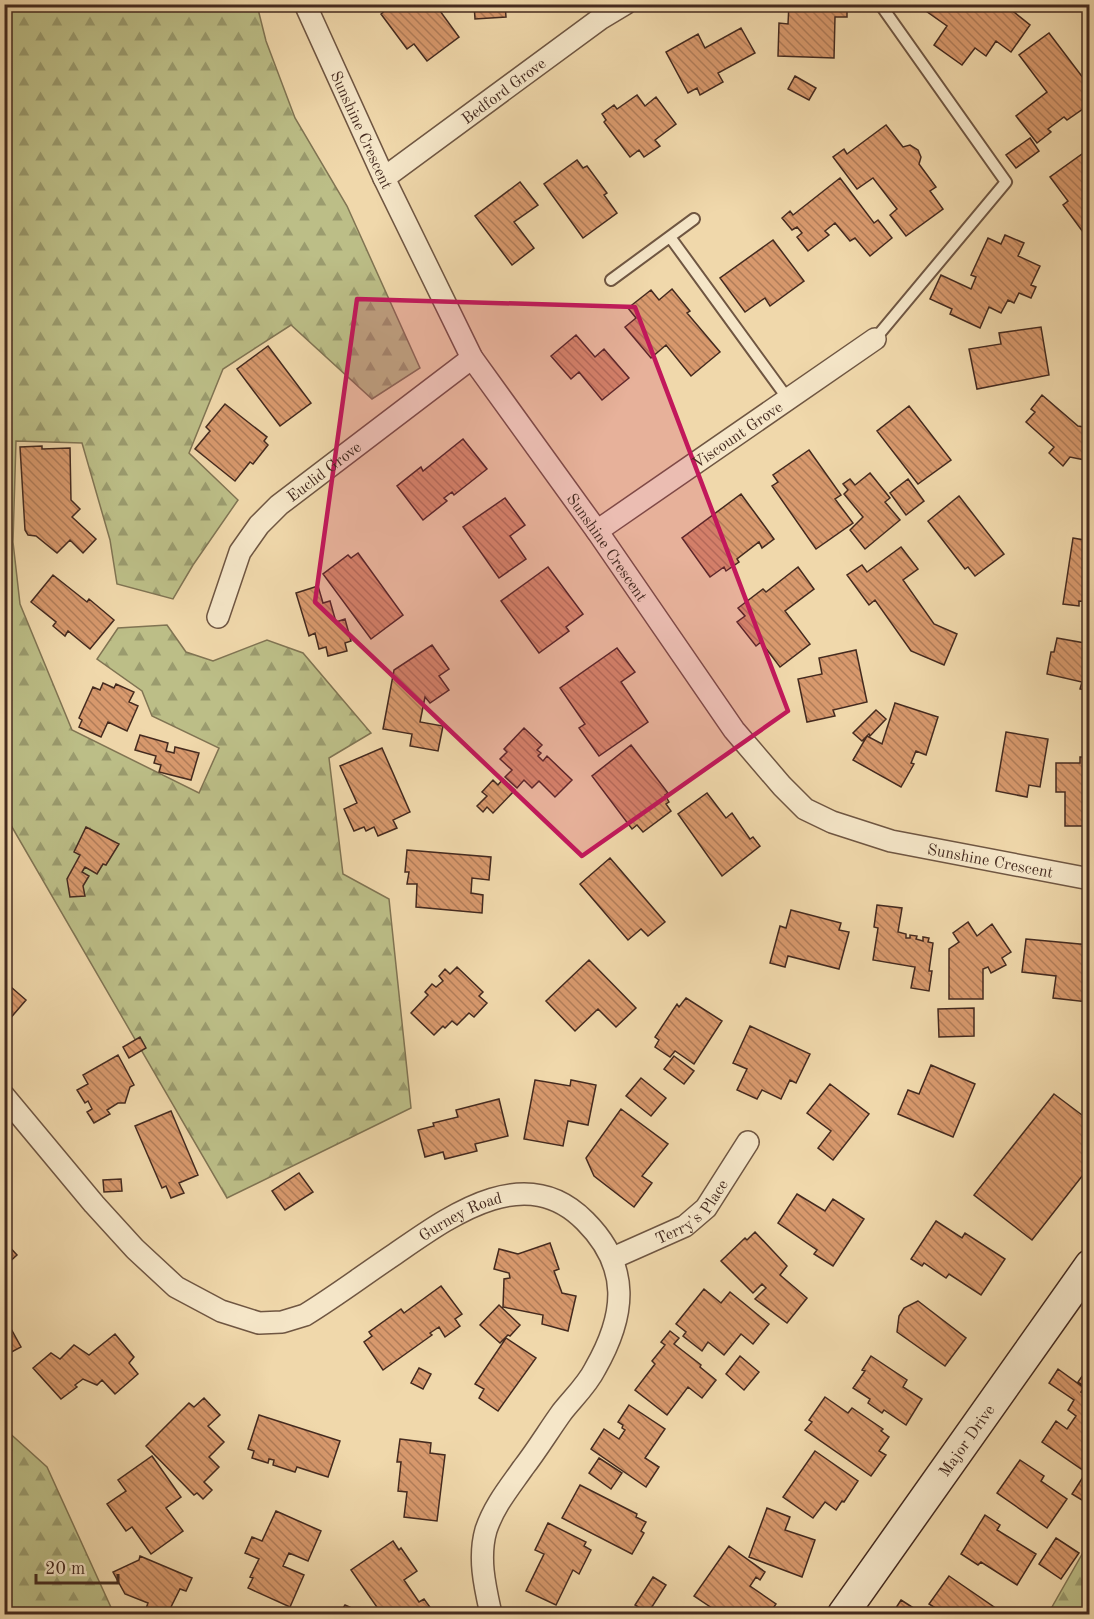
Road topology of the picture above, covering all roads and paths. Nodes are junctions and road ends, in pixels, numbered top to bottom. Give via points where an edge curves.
1 (304, 4) edge
2 (625, 4) edge
3 (880, 4) edge
4 (596, 12) edge
5 (384, 178) junction
6 (694, 219) dead end
7 (670, 237) junction
8 (611, 280) dead end
9 (875, 339) joint
10 (472, 358) junction
11 (788, 399) junction
12 (597, 531) junction
13 (218, 617) dead end
14 (1089, 879) edge
15 (4, 1096) edge
16 (748, 1142) dead end
17 (613, 1258) junction
18 (1089, 1265) edge
19 (491, 1614) edge
20 (843, 1614) edge

1 - 5 street, Sunshine Crescent
2 - 4 street, Bedford Grove
3 - 9 lane via 1006,182
4 - 5 street, Bedford Grove
5 - 10 street, Sunshine Crescent
6 - 7 lane
7 - 8 lane
7 - 11 lane
9 - 11 street, Viscount Grove
10 - 12 street, Sunshine Crescent
10 - 13 street, Euclid Grove via 279,505 259,525 240,552
11 - 12 street, Viscount Grove
12 - 14 street, Sunshine Crescent via 735,730 805,809 891,841
15 - 17 street, Gurney Road via 94,1204 176,1287 221,1311 253,1321 271,1323 305,1315 432,1228 488,1199 510,1194 555,1199 573,1210 597,1234
16 - 17 street, Terry's Place via 706,1208 685,1226
17 - 19 street, Gurney Road via 620,1295 610,1338 594,1371 495,1507 486,1528 481,1559
18 - 20 street, Major Drive

